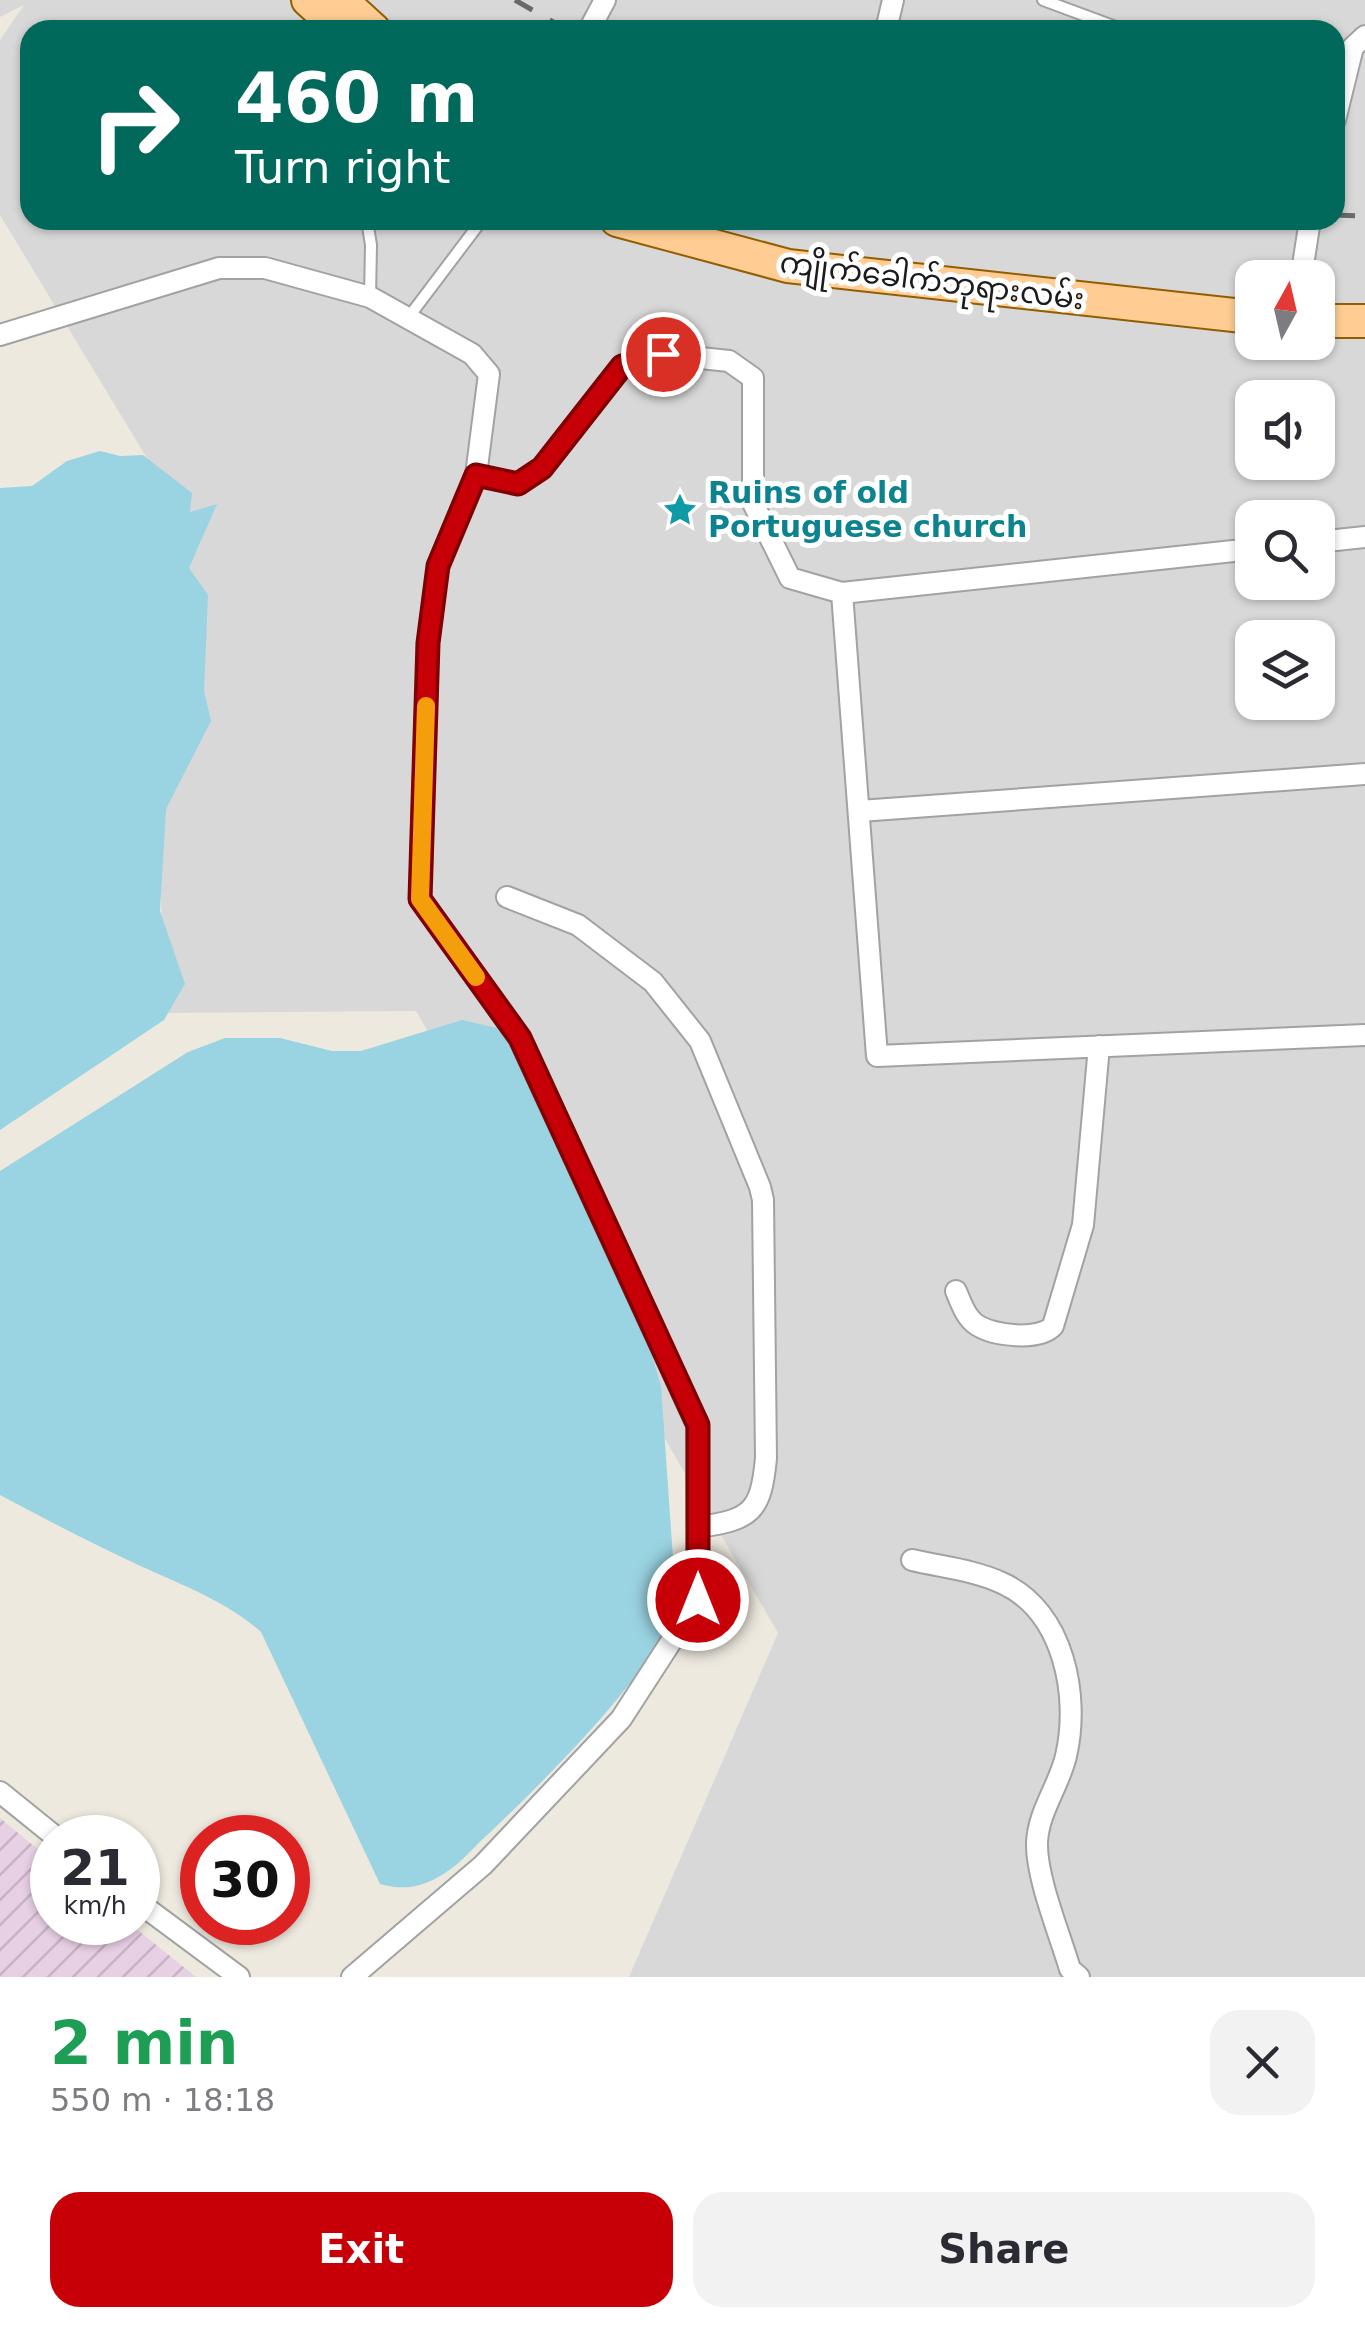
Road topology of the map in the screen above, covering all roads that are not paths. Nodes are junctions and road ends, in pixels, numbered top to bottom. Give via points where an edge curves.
1 (308, 0) edge
2 (1043, 0) edge
3 (343, 8) edge
4 (1097, 20) edge
5 (1365, 36) edge
6 (1345, 79) edge
7 (369, 230) edge
8 (474, 230) edge
9 (654, 230) edge
10 (736, 230) edge
11 (1308, 230) edge
12 (1303, 260) edge
13 (1235, 294) edge
14 (370, 297) junction
15 (1335, 300) edge
16 (1365, 300) edge
17 (1235, 315) edge
18 (408, 318) junction
19 (1335, 321) edge
20 (1365, 321) edge
21 (0, 335) edge
22 (476, 475) junction
23 (1365, 537) edge
24 (1335, 540) edge
25 (1235, 551) edge
26 (842, 593) junction
27 (1365, 774) edge
28 (860, 811) junction
29 (507, 896) dead end
30 (1365, 1035) edge
31 (1099, 1046) junction
32 (956, 1291) dead end
33 (698, 1527) junction
34 (912, 1560) dead end
35 (0, 1792) edge
36 (30, 1816) edge
37 (160, 1918) edge
38 (239, 1977) edge
39 (352, 1977) edge
40 (1079, 1977) edge

1 - 3 main road
2 - 4 lane
5 - 6 street via 1353,47
7 - 14 lane
8 - 18 lane
9 - 17 main road, ကျိုက်ခေါက်ဘုရားလမ်း via 788,266
10 - 13 main road, ကျိုက်ခေါက်ဘုရားလမ်း via 795,246
11 - 12 street
14 - 18 street
14 - 21 street via 265,268 219,268
15 - 16 main road
18 - 22 street via 472,354 490,374
19 - 20 main road
22 - 26 street via 518,484 542,468 622,366 663,354 729,362 753,378 753,503 790,578
22 - 33 street via 438,566 428,643 420,899 520,1038 698,1425
23 - 24 street
25 - 26 street
26 - 28 street
27 - 28 street
28 - 31 street via 877,1056
29 - 33 street via 578,925 653,982 700,1042 760,1187 763,1489 742,1517
30 - 31 street
31 - 32 street via 1083,1225 1053,1326 1032,1336 992,1330 976,1324
33 - 39 street via 698,1600 621,1719 484,1865
34 - 40 street via 1012,1589 1050,1626 1067,1665 1066,1756 1042,1820 1037,1858 1070,1969
35 - 36 street
37 - 38 street

